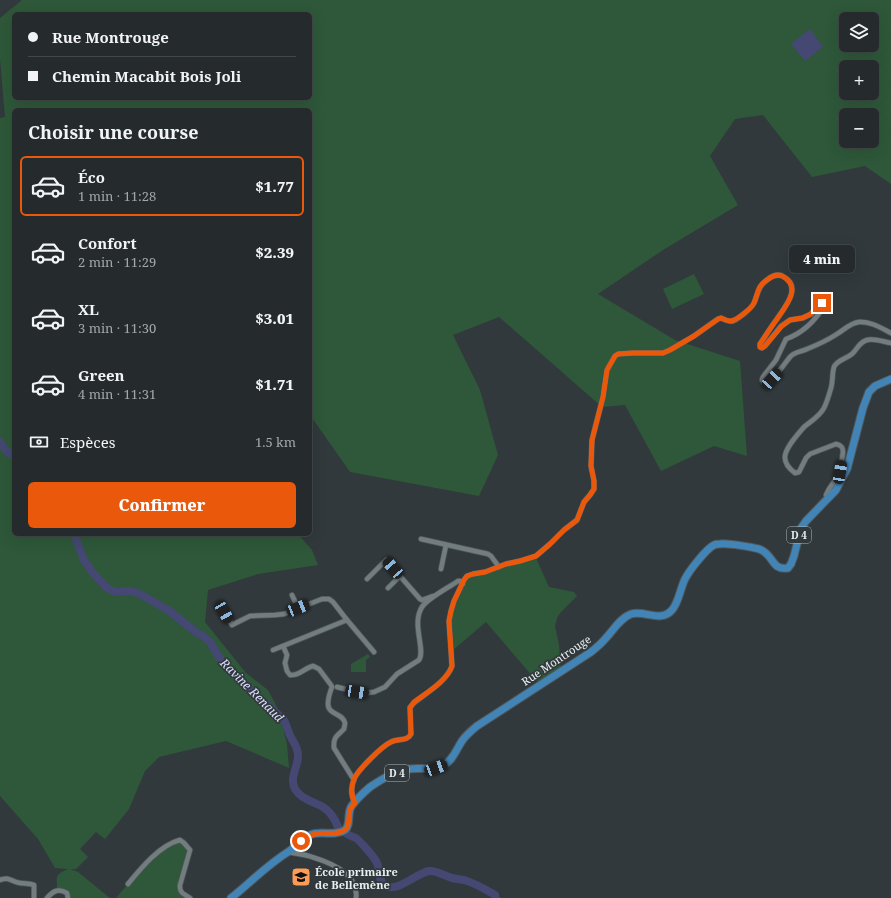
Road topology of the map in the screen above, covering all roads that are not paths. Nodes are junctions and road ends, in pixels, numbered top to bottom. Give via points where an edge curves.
1 (891, 333) edge
2 (891, 343) edge
3 (891, 379) edge
4 (828, 497) junction
5 (421, 540) dead end
6 (446, 545) junction
7 (499, 567) junction
8 (441, 569) dead end
9 (400, 576) junction
10 (366, 579) dead end
11 (463, 584) junction
12 (388, 588) dead end
13 (292, 595) dead end
14 (437, 595) junction
15 (298, 608) junction
16 (224, 612) dead end
17 (347, 620) junction
18 (283, 646) junction
19 (273, 650) dead end
20 (374, 652) dead end
21 (337, 687) dead end
22 (354, 780) junction
23 (355, 803) junction
24 (288, 852) junction
25 (0, 880) edge
26 (128, 884) dead end
27 (34, 898) edge
28 (48, 898) edge
29 (68, 898) edge
30 (190, 898) edge
31 (231, 898) edge
32 (356, 898) edge

1 - 7 street via 869,323 851,324 836,335 791,356 772,379 764,383 763,377 776,360 786,339 808,327 824,306 819,303 811,314 790,320 765,346 760,347 789,303 792,294 789,280 782,275 774,275 759,287 754,305 732,321 718,319 663,353 618,354 607,370 592,440 591,466 594,489 584,502 577,520 536,556
2 - 4 street via 864,340 856,351 835,365 831,388 823,409 792,441 786,453 786,463 795,473 799,472 810,454 836,444 841,445 843,452 840,472 826,495
3 - 4 main road, Rue Montrouge / D 4 via 875,386 869,392 847,469 836,490
4 - 23 main road, Rue Montrouge / D 4 via 801,528 788,568 778,568 768,554 760,550 726,543 714,545 684,580 672,611 660,616 639,613 624,618 591,652 468,733 451,760 436,768 408,769 399,772 370,787
5 - 6 street
6 - 7 street via 488,554
6 - 8 street
7 - 11 street via 467,576
9 - 10 street via 386,560
9 - 12 street
9 - 14 street via 420,599
11 - 14 street via 458,581
11 - 22 street via 454,601 449,621 452,666 450,672 410,708 410,737 393,741 376,752
13 - 15 street
14 - 21 street via 425,603 419,615 417,625 421,657 418,660 397,674 385,687 374,692 365,693
15 - 16 street via 275,616 250,616 232,625
15 - 17 street via 329,599
17 - 18 street
17 - 20 street
18 - 19 street
18 - 22 street via 287,655 285,664 290,674 300,673 313,666 319,669 331,685 329,708 345,723 344,729 333,742 334,748
22 - 23 street via 352,793
23 - 24 main road, Rue Montrouge / D 4 via 349,812 346,829 338,833 310,835
24 - 31 main road, Rue Montrouge / D 4
24 - 32 street via 311,856 344,871 353,881
25 - 27 street via 8,878 19,884 34,885
26 - 30 street via 159,850 172,841 180,840 190,850 179,889
28 - 29 street via 57,890 63,890

